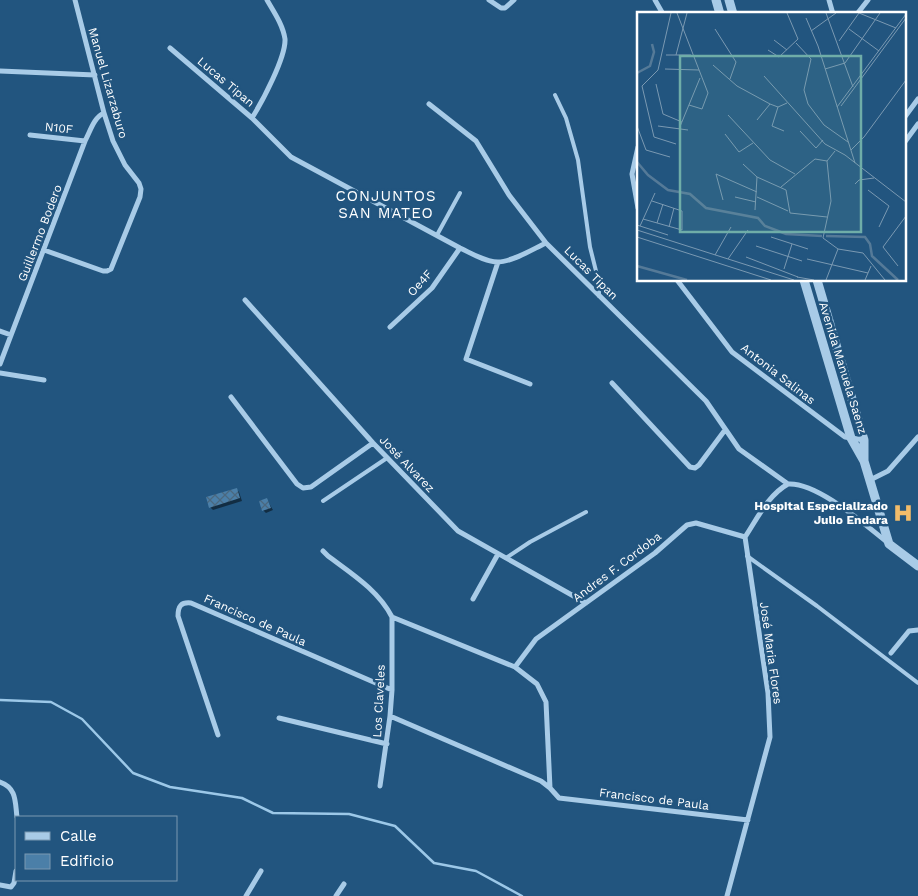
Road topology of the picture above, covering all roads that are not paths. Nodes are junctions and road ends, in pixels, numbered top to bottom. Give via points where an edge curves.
1 (75, 0) edge
2 (267, 0) edge
3 (490, 0) edge
4 (514, 0) edge
5 (655, 0) edge
6 (868, 0) edge
7 (662, 12) edge
8 (859, 12) edge
9 (170, 48) dead end
10 (0, 71) edge
11 (95, 75) junction
12 (555, 95) dead end
13 (918, 99) edge
14 (429, 104) dead end
15 (104, 113) junction
16 (906, 115) edge
17 (252, 118) junction
18 (918, 124) edge
19 (30, 135) dead end
20 (906, 139) edge
21 (85, 141) junction
22 (637, 152) edge
23 (460, 192) dead end
24 (637, 202) edge
25 (437, 235) junction
26 (546, 243) junction
27 (460, 248) junction
28 (44, 250) junction
29 (498, 262) junction
30 (678, 281) edge
31 (804, 281) edge
32 (817, 281) edge
33 (599, 296) junction
34 (245, 300) dead end
35 (390, 327) dead end
36 (0, 331) edge
37 (11, 335) junction
38 (0, 364) edge
39 (0, 373) edge
40 (44, 380) dead end
41 (530, 384) dead end
42 (612, 384) dead end
43 (231, 397) dead end
44 (725, 430) junction
45 (918, 437) edge
46 (851, 438) junction
47 (864, 440) junction
48 (372, 443) junction
49 (387, 458) junction
50 (864, 462) junction
51 (870, 480) junction
52 (788, 484) junction
53 (323, 501) dead end
54 (586, 512) dead end
55 (745, 537) junction
56 (889, 544) junction
57 (323, 551) dead end
58 (498, 554) junction
59 (747, 556) junction
60 (506, 558) junction
61 (918, 566) edge
62 (473, 599) dead end
63 (586, 604) junction
64 (392, 618) junction
65 (918, 630) edge
66 (891, 653) dead end
67 (515, 667) junction
68 (918, 683) edge
69 (392, 690) junction
70 (390, 716) junction
71 (279, 718) dead end
72 (218, 735) dead end
73 (387, 744) junction
74 (0, 782) edge
75 (380, 786) dead end
76 (550, 788) junction
77 (17, 816) edge
78 (748, 820) junction
79 (261, 871) dead end
80 (15, 877) edge
81 (344, 884) dead end
82 (0, 885) edge
83 (246, 896) edge
84 (336, 896) edge
85 (727, 896) edge

1 - 11 street, Manuel Lizarzaburo
2 - 17 street via 281,25 284,50
3 - 4 street via 501,8
5 - 7 street
6 - 8 street
9 - 17 street, Lucas Tipan
10 - 11 street
11 - 15 street, Manuel Lizarzaburo
12 - 33 lane via 566,118 578,160
13 - 16 street
14 - 26 street via 476,141 509,195
15 - 21 street, Guillermo Bodero via 96,119
15 - 28 street, Manuel Lizarzaburo via 117,149 141,189 110,269 102,271
17 - 25 street, Lucas Tipan via 291,157
18 - 20 street
19 - 21 street, N10F
21 - 28 street, Guillermo Bodero
22 - 24 street via 632,174
23 - 25 lane
25 - 27 street, Lucas Tipan
26 - 29 street, Lucas Tipan via 520,256
26 - 33 street, Lucas Tipan
27 - 29 street, Lucas Tipan
27 - 35 street, Oe4F via 432,288
28 - 37 street, Guillermo Bodero
29 - 41 street via 466,359
30 - 46 street, Antonia Salinas via 732,352 845,437
31 - 46 street, Avenida Manuela Saenz
32 - 47 street, Avenida Manuela Saenz
33 - 44 street, Lucas Tipan via 706,401
34 - 48 street, José Alvarez
36 - 37 street
37 - 38 street, Guillermo Bodero
39 - 40 street
42 - 44 street via 690,467 699,465
43 - 48 street via 302,488 311,487
44 - 52 street, Lucas Tipan via 739,449
45 - 51 street via 888,471
46 - 47 street, Antonia Salinas
46 - 50 street, Avenida Manuela Saenz
47 - 50 street, Avenida Manuela Saenz
48 - 49 street, José Alvarez
49 - 53 lane
49 - 58 street, José Alvarez via 458,531
50 - 51 street, Avenida Manuela Saenz
51 - 56 street, Avenida Manuela Saenz
52 - 55 street via 781,487 765,506
52 - 56 street, Lucas Tipan via 828,497
54 - 60 lane
55 - 59 street, José Maria Flores
55 - 63 street, Andres F. Cordoba via 692,523
56 - 61 street
57 - 64 street via 374,591
58 - 60 street, José Alvarez
58 - 62 street
59 - 68 lane
59 - 78 street, José Maria Flores via 768,694 770,737
60 - 63 street, José Alvarez
63 - 67 street, Andres F. Cordoba via 536,639
64 - 67 street
64 - 69 street, Los Claveles
65 - 66 street via 909,631
67 - 76 street via 538,684 546,702
69 - 70 street, Los Claveles
69 - 72 street, Francisco de Paula via 184,602 180,604 178,616
70 - 73 street, Los Claveles
70 - 76 street via 541,781
71 - 73 street
73 - 75 street, Los Claveles
74 - 77 street via 12,790
76 - 78 street, Francisco de Paula via 559,798
78 - 85 street, José Maria Flores
79 - 83 street
80 - 82 street via 11,887
81 - 84 street

